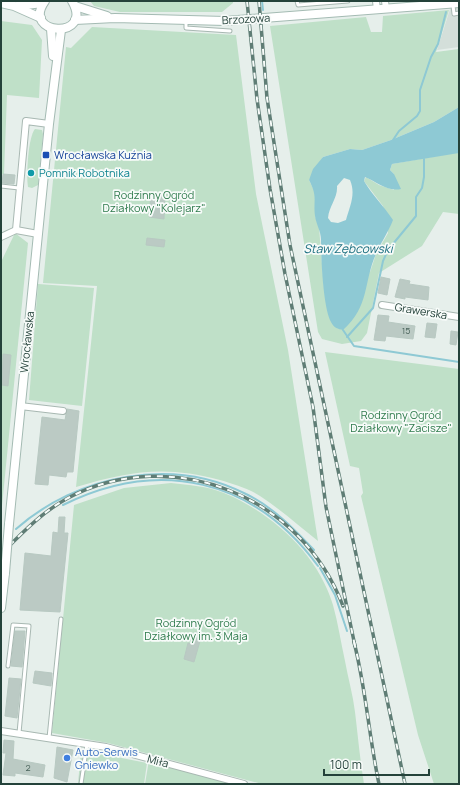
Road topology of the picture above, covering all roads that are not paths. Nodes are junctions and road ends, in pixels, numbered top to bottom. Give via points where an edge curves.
1 (297, 1) edge
2 (348, 1) edge
3 (376, 1) edge
4 (44, 2) edge
5 (1, 3) edge
6 (456, 3) edge
7 (73, 4) edge
8 (385, 5) edge
9 (14, 6) junction
10 (377, 10) junction
11 (459, 14) edge
12 (42, 18) junction
13 (115, 18) junction
14 (75, 20) junction
15 (186, 21) junction
16 (51, 29) junction
17 (61, 30) junction
18 (230, 31) dead end
19 (54, 76) junction
20 (49, 124) junction
21 (1, 186) edge
22 (19, 188) junction
23 (16, 230) junction
24 (38, 234) junction
25 (1, 237) edge
26 (382, 306) dead end
27 (459, 317) edge
28 (20, 406) junction
29 (63, 411) dead end
30 (1, 608) edge
31 (61, 619) dead end
32 (8, 666) dead end
33 (1, 731) edge
34 (19, 734) junction
35 (49, 738) junction
36 (87, 743) junction
37 (81, 784) edge
38 (244, 784) edge

1 - 2 lane via 298,6
3 - 10 street
4 - 9 main road
4 - 12 main road via 41,8
5 - 9 main road
6 - 8 main road, Brzozowa
6 - 11 lane via 454,14
7 - 13 main road, Brzozowa
7 - 14 main road
8 - 10 main road, Brzozowa
9 - 12 main road
10 - 15 main road, Brzozowa via 248,20
12 - 16 main road
13 - 14 main road, Brzozowa
13 - 15 main road, Brzozowa
14 - 17 main road
15 - 18 lane via 186,28
16 - 17 main road
16 - 19 main road, Wrocławska
17 - 19 main road, Wrocławska
19 - 20 main road, Wrocławska
20 - 22 street via 26,121
20 - 24 main road, Wrocławska
21 - 22 lane
22 - 23 street
23 - 24 street
23 - 25 street
24 - 28 main road, Wrocławska
26 - 27 street, Grawerska
28 - 29 street
28 - 30 main road, Wrocławska, bridge
31 - 35 lane
32 - 34 lane via 13,625 29,626
33 - 34 street, Miła
34 - 35 street, Miła
35 - 36 street, Miła
36 - 37 lane
36 - 38 street, Miła

